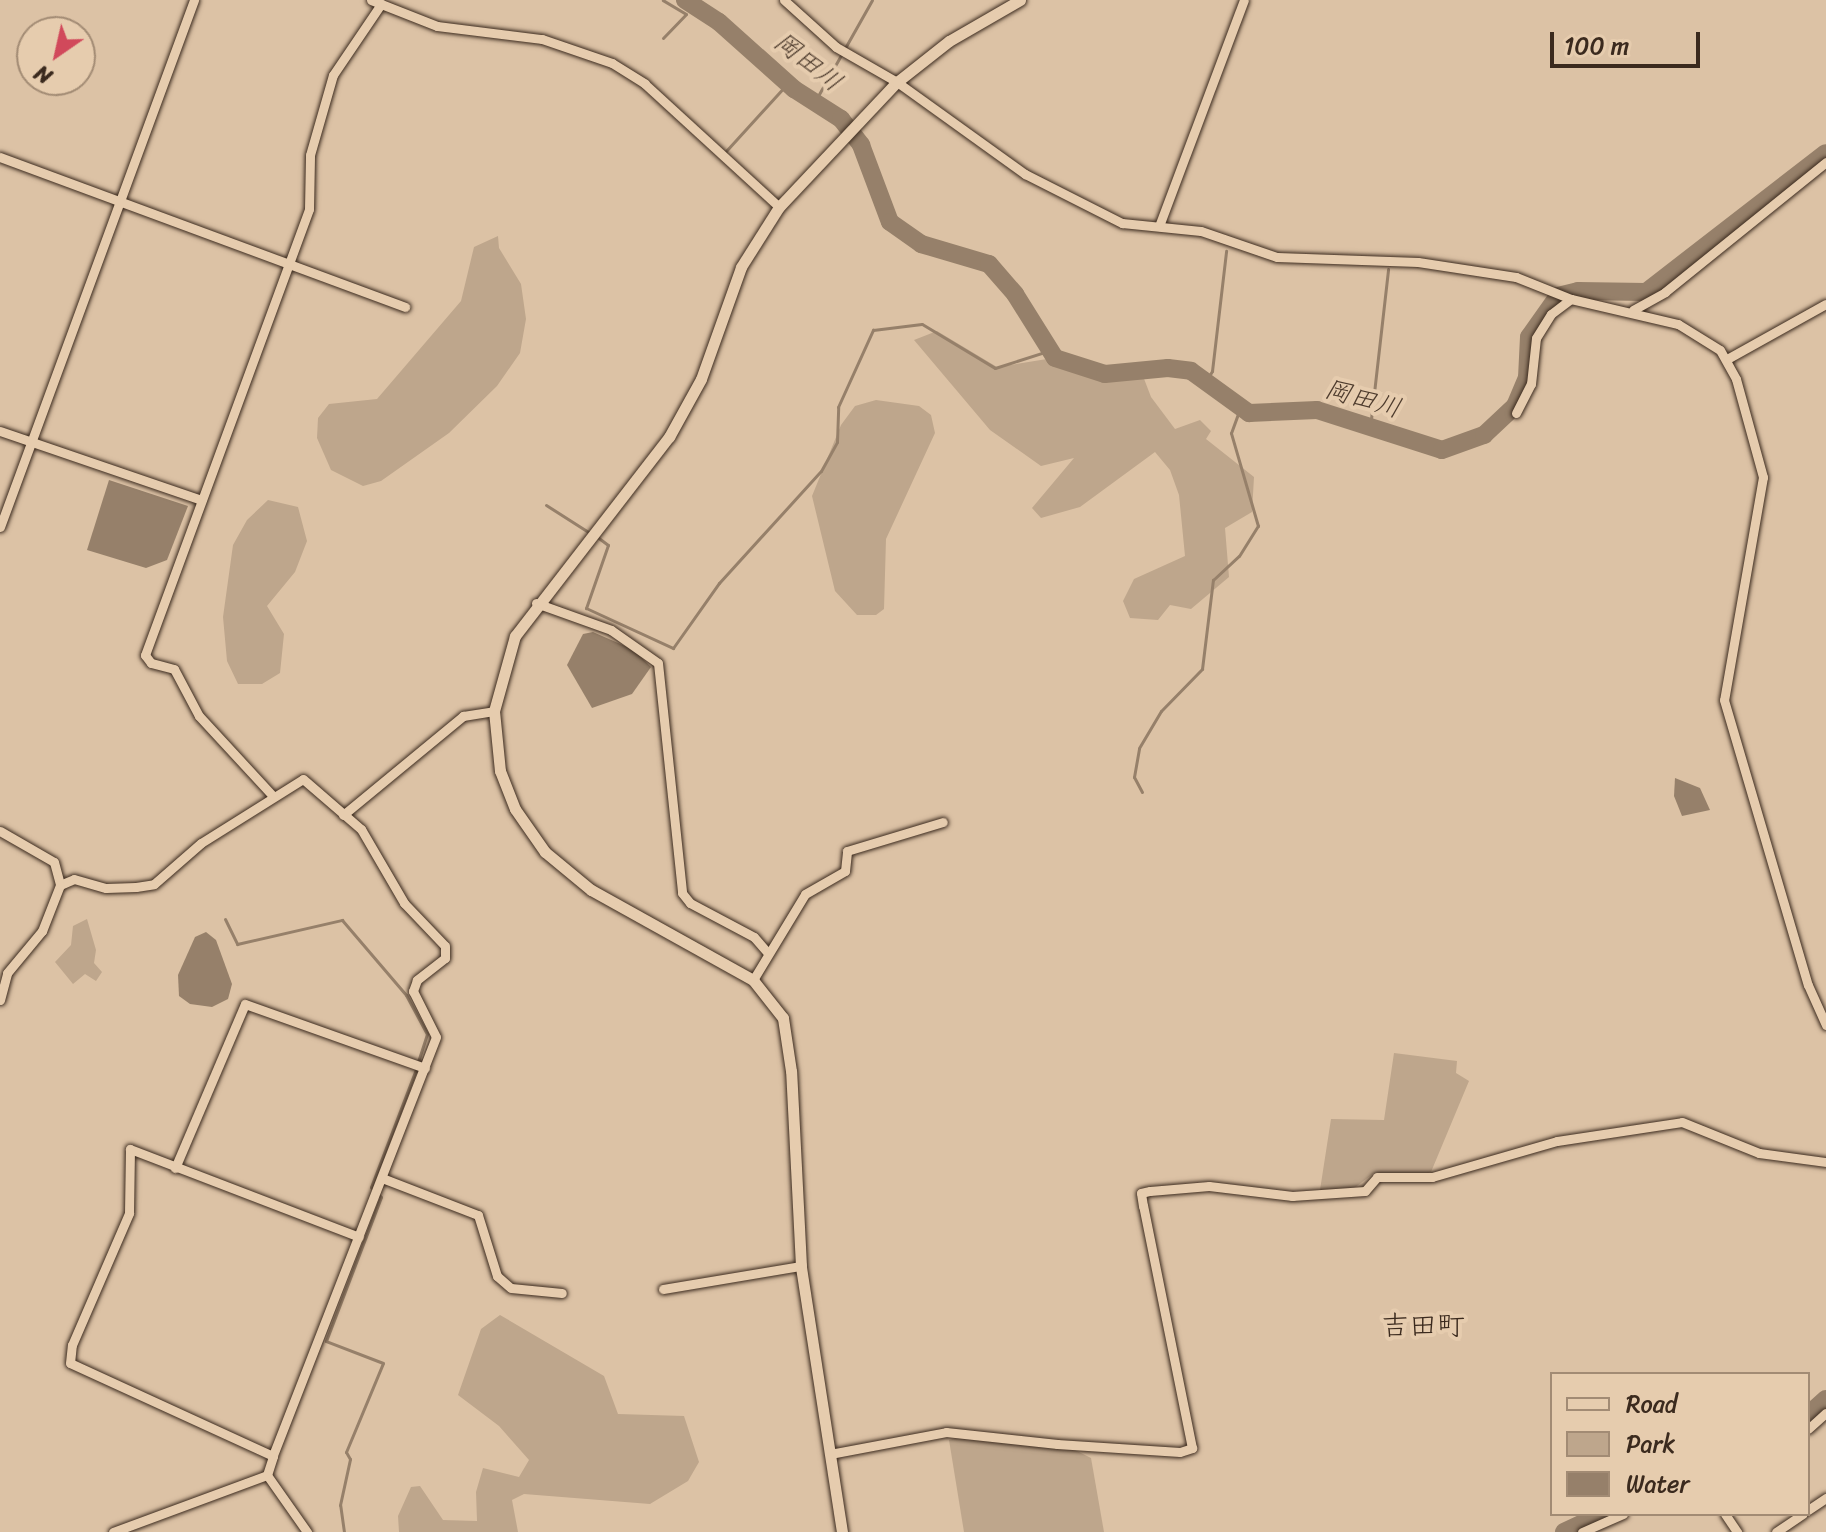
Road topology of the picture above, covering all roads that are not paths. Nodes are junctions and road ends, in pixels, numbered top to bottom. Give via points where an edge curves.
1 (194, 0) edge
2 (784, 0) edge
3 (1020, 0) edge
4 (1244, 0) edge
5 (376, 2) edge
6 (897, 82) junction
7 (0, 157) edge
8 (1826, 162) edge
9 (121, 203) junction
10 (779, 207) junction
11 (1159, 226) junction
12 (288, 262) junction
13 (1569, 298) junction
14 (1826, 304) edge
15 (405, 307) dead end
16 (1633, 310) junction
17 (1727, 359) junction
18 (1516, 413) dead end
19 (0, 431) edge
20 (31, 442) junction
21 (202, 500) junction
22 (0, 527) edge
23 (536, 603) junction
24 (494, 711) junction
25 (272, 795) junction
26 (343, 815) junction
27 (943, 822) dead end
28 (0, 831) edge
29 (60, 885) junction
30 (768, 953) junction
31 (753, 980) junction
32 (0, 1000) edge
33 (1826, 1025) edge
34 (425, 1068) junction
35 (1826, 1162) edge
36 (175, 1168) junction
37 (382, 1178) junction
38 (359, 1237) junction
39 (801, 1266) junction
40 (663, 1289) dead end
41 (562, 1293) dead end
42 (1826, 1413) edge
43 (1810, 1427) edge
44 (830, 1454) junction
45 (273, 1456) junction
46 (267, 1475) junction
47 (1618, 1516) edge
48 (1800, 1516) edge
49 (113, 1532) edge
50 (307, 1532) edge
51 (842, 1532) edge
52 (1582, 1532) edge
53 (1776, 1532) edge

1 - 9 street
2 - 6 street via 836,47
3 - 6 street via 949,41
4 - 11 street
5 - 10 street via 437,26 542,39 612,63 645,84
5 - 12 street via 333,75 310,155 309,209
6 - 10 street
6 - 11 street via 1025,174 1122,223
7 - 9 street
8 - 16 street via 1665,292
9 - 12 street
9 - 20 street
10 - 23 street via 741,267 701,379 669,437
11 - 13 street via 1201,231 1277,257 1447,265 1516,277
12 - 15 street
12 - 21 street
13 - 16 street
13 - 18 street via 1536,338 1531,384
14 - 17 street
16 - 17 street via 1693,332
17 - 33 street via 1763,477 1724,700 1788,921
19 - 20 street
20 - 21 street
20 - 22 street
21 - 25 street via 145,658 174,669 199,716
23 - 24 street via 508,650
23 - 30 street via 611,630 658,663 682,893 690,903 754,937
24 - 26 street via 463,716
24 - 31 street via 500,771 515,809 545,852 591,890
25 - 26 street via 303,779
25 - 29 street via 201,843 154,884 106,888 74,879
26 - 34 street via 361,829 404,903 445,946 445,958 413,986 436,1037
27 - 30 street via 847,851 845,871 805,894
28 - 29 street via 54,862
29 - 32 street via 42,931 7,973
30 - 31 street
31 - 39 street via 779,1009 787,1034
34 - 36 street via 245,1004
34 - 37 street
35 - 44 street via 1759,1153 1682,1122 1557,1141 1432,1177 1377,1177 1365,1191 1292,1196 1209,1186 1141,1193 1192,1448 1180,1452 946,1432
36 - 38 street
36 - 45 street via 130,1149 129,1213 72,1345 70,1363
37 - 38 street
37 - 41 street via 478,1215 497,1276 511,1288
38 - 45 street
39 - 40 street
39 - 44 street
42 - 43 street
44 - 51 street
45 - 46 street
46 - 49 street
46 - 50 street
47 - 52 street
48 - 53 street

